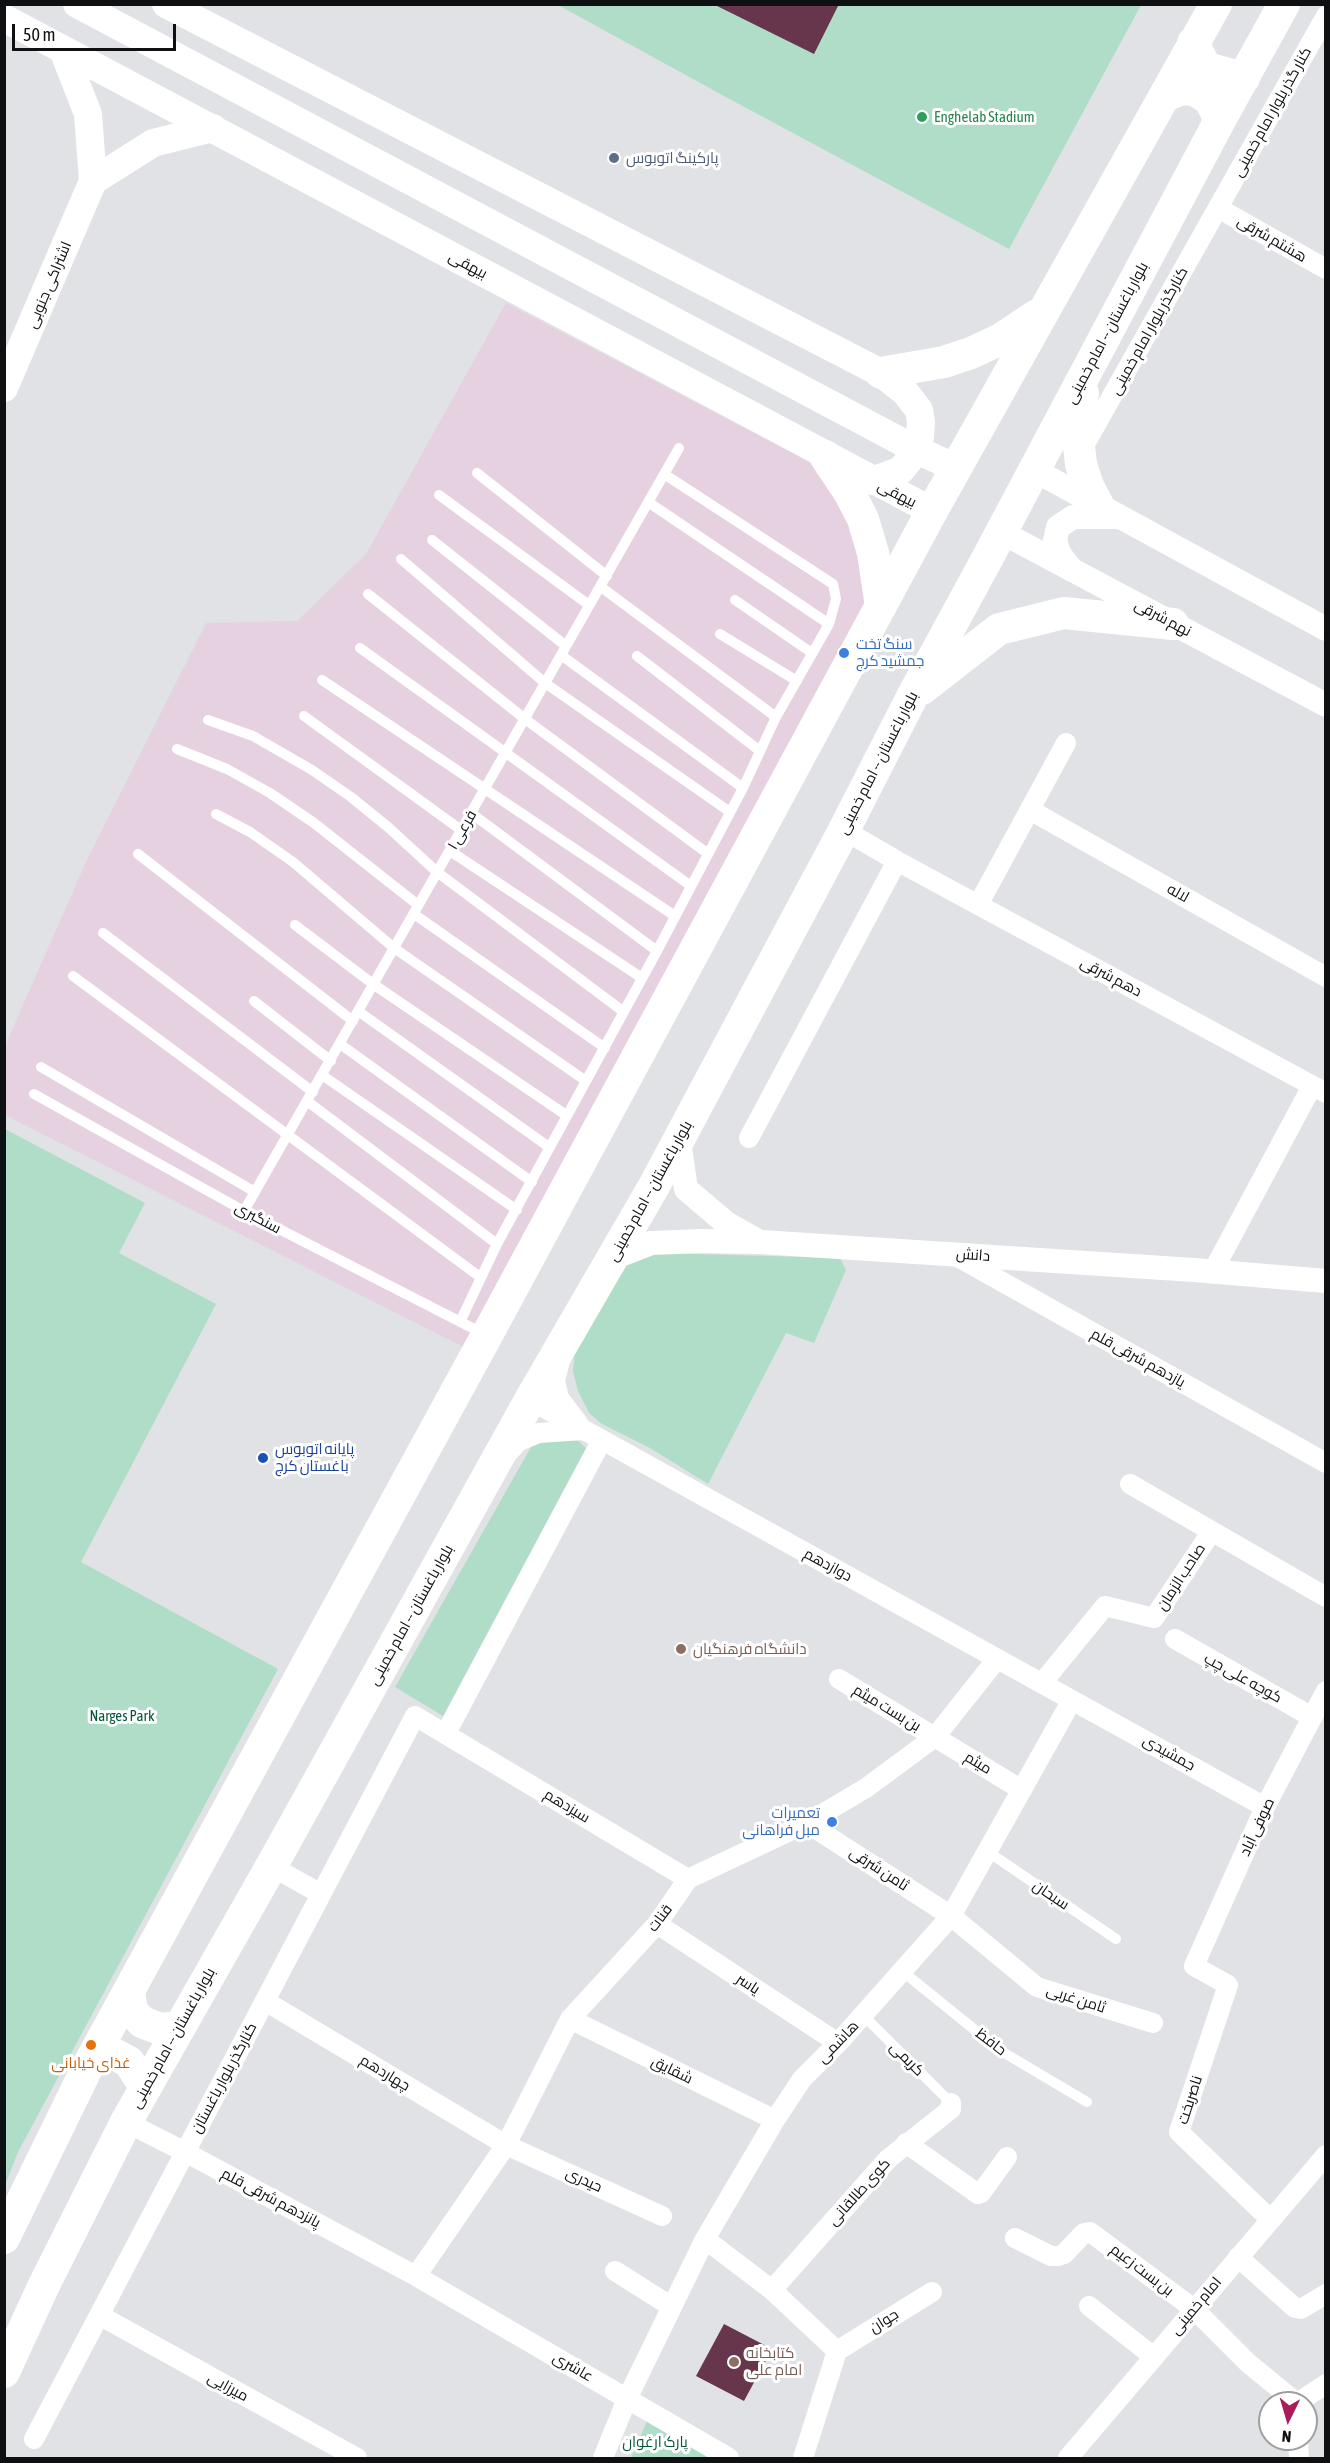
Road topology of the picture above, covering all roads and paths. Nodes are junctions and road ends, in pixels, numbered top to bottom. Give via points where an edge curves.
1 (77, 4) edge
2 (166, 4) edge
3 (1215, 4) edge
4 (1284, 4) edge
5 (1326, 16) edge
6 (4, 18) edge
7 (1193, 43) junction
8 (63, 50) junction
9 (1244, 78) junction
10 (1165, 96) junction
11 (1220, 120) junction
12 (213, 128) junction
13 (93, 181) junction
14 (1218, 208) junction
15 (1326, 269) edge
16 (1041, 313) junction
17 (1088, 368) junction
18 (880, 373) junction
19 (4, 388) edge
20 (679, 448) dead end
21 (917, 450) junction
22 (1080, 453) junction
23 (825, 456) junction
24 (956, 468) junction
25 (1034, 470) junction
26 (477, 473) dead end
27 (664, 474) junction
28 (872, 481) junction
29 (440, 495) dead end
30 (648, 502) junction
31 (932, 511) junction
32 (1110, 511) junction
33 (1001, 532) junction
34 (432, 540) dead end
35 (401, 559) dead end
36 (1072, 570) junction
37 (607, 576) junction
38 (601, 587) junction
39 (368, 594) dead end
40 (735, 600) dead end
41 (590, 605) junction
42 (881, 606) junction
43 (829, 624) junction
44 (1173, 624) junction
45 (1326, 629) edge
46 (720, 634) dead end
47 (360, 648) dead end
48 (564, 650) junction
49 (813, 653) junction
50 (637, 656) dead end
51 (322, 681) dead end
52 (797, 681) junction
53 (545, 683) junction
54 (912, 697) junction
55 (1326, 705) edge
56 (304, 716) dead end
57 (776, 717) junction
58 (525, 719) junction
59 (208, 720) dead end
60 (1066, 743) dead end
61 (177, 749) dead end
62 (760, 751) junction
63 (505, 753) junction
64 (743, 788) junction
65 (485, 789) junction
66 (1029, 810) junction
67 (730, 812) junction
68 (471, 813) junction
69 (216, 814) dead end
70 (461, 830) junction
71 (844, 830) junction
72 (450, 851) junction
73 (708, 853) junction
74 (138, 854) dead end
75 (897, 861) junction
76 (437, 872) junction
77 (691, 885) junction
78 (978, 905) junction
79 (416, 910) junction
80 (675, 916) junction
81 (295, 925) dead end
82 (103, 933) dead end
83 (394, 948) junction
84 (657, 951) junction
85 (73, 976) dead end
86 (1326, 977) edge
87 (642, 978) junction
88 (373, 984) junction
89 (254, 1001) dead end
90 (624, 1012) junction
91 (356, 1016) junction
92 (340, 1044) junction
93 (605, 1048) junction
94 (331, 1061) junction
95 (41, 1067) dead end
96 (322, 1075) junction
97 (586, 1081) junction
98 (1319, 1089) edge
99 (34, 1094) dead end
100 (310, 1096) junction
101 (566, 1115) junction
102 (287, 1136) junction
103 (749, 1138) dead end
104 (679, 1141) junction
105 (549, 1147) junction
106 (532, 1182) junction
107 (255, 1192) junction
108 (517, 1210) junction
109 (244, 1211) junction
110 (761, 1242) junction
111 (497, 1244) junction
112 (951, 1253) junction
113 (612, 1258) junction
114 (1213, 1271) junction
115 (480, 1277) junction
116 (1326, 1281) edge
117 (474, 1329) junction
118 (564, 1341) junction
119 (530, 1400) junction
120 (583, 1430) junction
121 (602, 1440) junction
122 (1326, 1463) edge
123 (492, 1468) junction
124 (1130, 1484) dead end
125 (1212, 1531) junction
126 (1326, 1597) edge
127 (1175, 1640) dead end
128 (997, 1659) junction
129 (839, 1678) dead end
130 (1042, 1683) junction
131 (1326, 1691) edge
132 (1072, 1700) junction
133 (415, 1716) joint
134 (1312, 1717) junction
135 (446, 1733) junction
136 (935, 1737) junction
137 (1022, 1790) junction
138 (1265, 1807) junction
139 (807, 1822) junction
140 (987, 1851) junction
141 (271, 1866) junction
142 (688, 1878) junction
143 (321, 1894) junction
144 (951, 1916) junction
145 (657, 1924) junction
146 (1116, 1939) dead end
147 (1194, 1966) joint
148 (902, 1971) junction
149 (129, 1992) junction
150 (265, 2001) junction
151 (863, 2015) junction
152 (570, 2019) junction
153 (1153, 2023) dead end
154 (179, 2027) junction
155 (838, 2043) junction
156 (90, 2062) junction
157 (145, 2087) junction
158 (951, 2103) joint
159 (1087, 2103) dead end
160 (775, 2120) junction
161 (126, 2122) junction
162 (906, 2143) junction
163 (506, 2145) junction
164 (185, 2151) junction
165 (1326, 2155) edge
166 (1007, 2157) dead end
167 (662, 2216) dead end
168 (1271, 2220) junction
169 (4, 2238) edge
170 (1015, 2238) dead end
171 (705, 2239) junction
172 (1238, 2257) junction
173 (615, 2271) dead end
174 (416, 2276) junction
175 (772, 2290) junction
176 (932, 2292) dead end
177 (1326, 2294) edge
178 (1089, 2306) dead end
179 (672, 2307) junction
180 (1194, 2309) junction
181 (99, 2315) junction
182 (837, 2351) junction
183 (1154, 2357) junction
184 (4, 2372) edge
185 (1283, 2391) edge
186 (627, 2399) junction
187 (34, 2439) dead end
188 (357, 2458) edge
189 (603, 2458) edge
190 (729, 2458) edge
191 (802, 2458) edge
192 (1068, 2458) edge

1 - 21 main road
2 - 18 main road
3 - 7 main road
4 - 9 main road, بلوار باغستان -- امام خمینی
5 - 14 street, کنار گذر بلوار امام خمینی
6 - 8 main road, بیهقی
7 - 9 main road via 1206,68
7 - 10 main road
8 - 12 main road, بیهقی
8 - 13 main road, اشتراکی جنوبی via 88,114
9 - 11 main road, بلوار باغستان -- امام خمینی
10 - 11 main road via 1182,89 1195,90 1210,100
10 - 16 main road
11 - 17 main road, بلوار باغستان -- امام خمینی
12 - 13 main road via 153,143
12 - 23 main road, بیهقی
13 - 19 main road, اشتراکی جنوبی
14 - 15 street, هشتم شرقی
14 - 22 street, کنارگذر بلوار امام خمینی
16 - 18 main road via 971,353
16 - 24 main road
17 - 22 main road via 1079,414
17 - 25 main road, بلوار باغستان -- امام خمینی
18 - 21 main road via 905,392 919,410
20 - 27 lane, ۱ فرعی
21 - 24 main road
21 - 28 main road via 901,470
22 - 32 main road via 1088,486
23 - 28 main road, بیهقی
23 - 42 main road via 863,519
24 - 31 main road
25 - 32 street
25 - 33 main road, بلوار باغستان -- امام خمینی
26 - 37 lane
27 - 30 lane, ۱ فرعی
27 - 43 lane via 833,584 836,599
28 - 31 main road, بیهقی
29 - 41 lane
30 - 37 lane, ۱ فرعی
30 - 43 lane
31 - 42 main road
32 - 36 street via 1073,517 1058,527 1055,541
32 - 45 street
33 - 36 street, نهم شرقی
33 - 54 main road, بلوار باغستان -- امام خمینی
34 - 48 lane
35 - 53 lane
36 - 44 street, نهم شرقی
37 - 38 lane, ۱ فرعی
38 - 41 lane, ۱ فرعی
38 - 57 lane
39 - 58 lane
40 - 49 lane
41 - 48 lane, ۱ فرعی
42 - 117 main road
43 - 49 lane
44 - 54 main road via 1064,613 999,629
44 - 55 street, نهم شرقی
46 - 52 lane
47 - 63 lane
48 - 53 lane, ۱ فرعی
48 - 64 lane
49 - 52 lane
50 - 62 lane
51 - 65 lane
52 - 57 lane
53 - 58 lane, ۱ فرعی
53 - 67 lane
54 - 71 main road, بلوار باغستان -- امام خمینی
56 - 70 lane
57 - 62 lane
58 - 63 lane, ۱ فرعی
58 - 73 lane
59 - 76 lane via 253,736 312,770 388,827
60 - 66 street
61 - 79 lane via 270,793 314,823
62 - 64 lane
63 - 65 lane, ۱ فرعی
63 - 77 lane
64 - 67 lane
65 - 68 lane, ۱ فرعی
65 - 80 lane
66 - 78 street
66 - 86 street, لاله
67 - 73 lane
68 - 70 lane, ۱ فرعی
68 - 84 lane
69 - 83 lane via 293,862
70 - 72 lane, ۱ فرعی
71 - 75 street, دهم شرقی
71 - 104 main road, بلوار باغستان -- امام خمینی
72 - 76 lane, ۱ فرعی
72 - 87 lane
73 - 77 lane
74 - 91 lane
75 - 78 street, دهم شرقی
75 - 103 street
76 - 79 lane, ۱ فرعی
76 - 90 lane
77 - 80 lane
78 - 98 street, دهم شرقی
79 - 83 lane, ۱ فرعی
79 - 93 lane
80 - 84 lane
81 - 88 lane
82 - 100 lane
83 - 88 lane, ۱ فرعی
83 - 97 lane
84 - 87 lane
85 - 102 lane
87 - 90 lane
88 - 91 lane, ۱ فرعی
88 - 101 lane
89 - 94 lane
90 - 93 lane
91 - 92 lane, ۱ فرعی
91 - 105 lane
92 - 94 lane, ۱ فرعی
92 - 106 lane
93 - 97 lane
94 - 96 lane, ۱ فرعی
95 - 107 lane
96 - 100 lane, ۱ فرعی
96 - 108 lane
97 - 101 lane
98 - 114 street
99 - 109 lane, سنگبری
100 - 102 lane, ۱ فرعی
100 - 111 lane
101 - 105 lane
102 - 107 lane, ۱ فرعی
102 - 115 lane
104 - 110 street, دانش via 686,1189 726,1223
104 - 113 main road, بلوار باغستان -- امام خمینی
105 - 106 lane
106 - 108 lane
107 - 109 lane, ۱ فرعی
108 - 111 lane
109 - 117 lane, سنگبری
110 - 112 street, دانش
110 - 113 street via 651,1243
111 - 115 lane
112 - 114 street, دانش
112 - 122 street, یازدهم شرقی قلم
113 - 118 main road, بلوار باغستان -- امام خمینی
114 - 116 street, دانش
115 - 117 lane
117 - 149 main road
118 - 119 main road, بلوار باغستان -- امام خمینی
118 - 120 street via 555,1381 559,1398
119 - 120 street, دوازدهم
119 - 123 main road, بلوار باغستان -- امام خمینی
120 - 121 street, دوازدهم
120 - 123 street via 539,1432 519,1441
121 - 128 street, دوازدهم
121 - 135 street
123 - 141 main road, بلوار باغستان -- امام خمینی
124 - 125 street, صاحب الزمان
125 - 126 street, صاحب الزمان
125 - 130 street, صاحب الزمان via 1154,1618 1105,1606
127 - 134 street, کوچه علی چپ
128 - 130 street, دوازدهم
128 - 136 street
129 - 136 street, بن بست میثم
130 - 132 street, دوازدهم
131 - 134 street, صوفی آباد
132 - 137 street, هاشمی
132 - 138 street, جمشیدی
133 - 135 street, سیزدهم
133 - 143 street, کنارگذر بلوار باغستان
134 - 138 street, صوفی آباد
135 - 142 street, سیزدهم
136 - 137 street, میثم
136 - 139 street via 866,1788
137 - 140 street, هاشمی
138 - 147 street, صوفی آباد
139 - 142 street
139 - 144 street, ثامن شرقی
140 - 144 street, هاشمی
140 - 146 lane, سبحان
141 - 143 street
141 - 154 main road, بلوار باغستان -- امام خمینی
142 - 145 street, قنات
143 - 150 street, کنارگذر بلوار باغستان
144 - 148 street, هاشمی
144 - 153 street, ثامن غربی via 1037,1987
145 - 152 street, قنات
145 - 155 street, یاسر
147 - 168 street, ناصربخت via 1228,1985 1179,2132
148 - 151 street, هاشمی
148 - 159 lane, حافظ via 1001,2051
149 - 154 main road via 132,2011 142,2022 160,2029
149 - 156 main road
150 - 163 street, چهاردهم
150 - 164 street, کنارگذر بلوار باغستان
151 - 155 street, هاشمی
151 - 158 lane, کریمی
152 - 160 street, شقایق
152 - 163 street, قنات
154 - 157 main road, بلوار باغستان -- امام خمینی
155 - 160 street, هاشمی via 802,2079
156 - 157 main road via 104,2055 116,2055 129,2062
156 - 169 main road
157 - 161 main road, بلوار باغستان -- امام خمینی
158 - 162 street, کوی طالقانی via 951,2109
160 - 171 street, هاشمی
161 - 164 street, پانزدهم شرقی قلم
161 - 184 main road, بلوار باغستان -- امام خمینی
162 - 166 street via 978,2194
162 - 175 street, کوی طالقانی
163 - 167 street, حیدری
163 - 174 street, قنات
164 - 174 street, پانزدهم شرقی قلم
164 - 181 street, کنارگذر بلوار باغستان
165 - 168 street, امام خمینی
168 - 172 street, امام خمینی
170 - 180 street, بن بست زعیم via 1058,2256 1090,2232
171 - 175 street
171 - 179 street, هاشمی
172 - 177 street via 1295,2308
172 - 180 street, امام خمینی
173 - 179 street
174 - 186 street, عاشری
175 - 182 street
176 - 182 street, جوان
178 - 183 street
179 - 186 street, هاشمی
180 - 183 street, امام خمینی
180 - 185 street, بن بست زعیم via 1248,2363
181 - 187 street, کنارگذر بلوار باغستان
181 - 188 street, میرزایی
182 - 191 street
183 - 192 street, امام خمینی
186 - 189 street, هاشمی
186 - 190 street, عاشری

